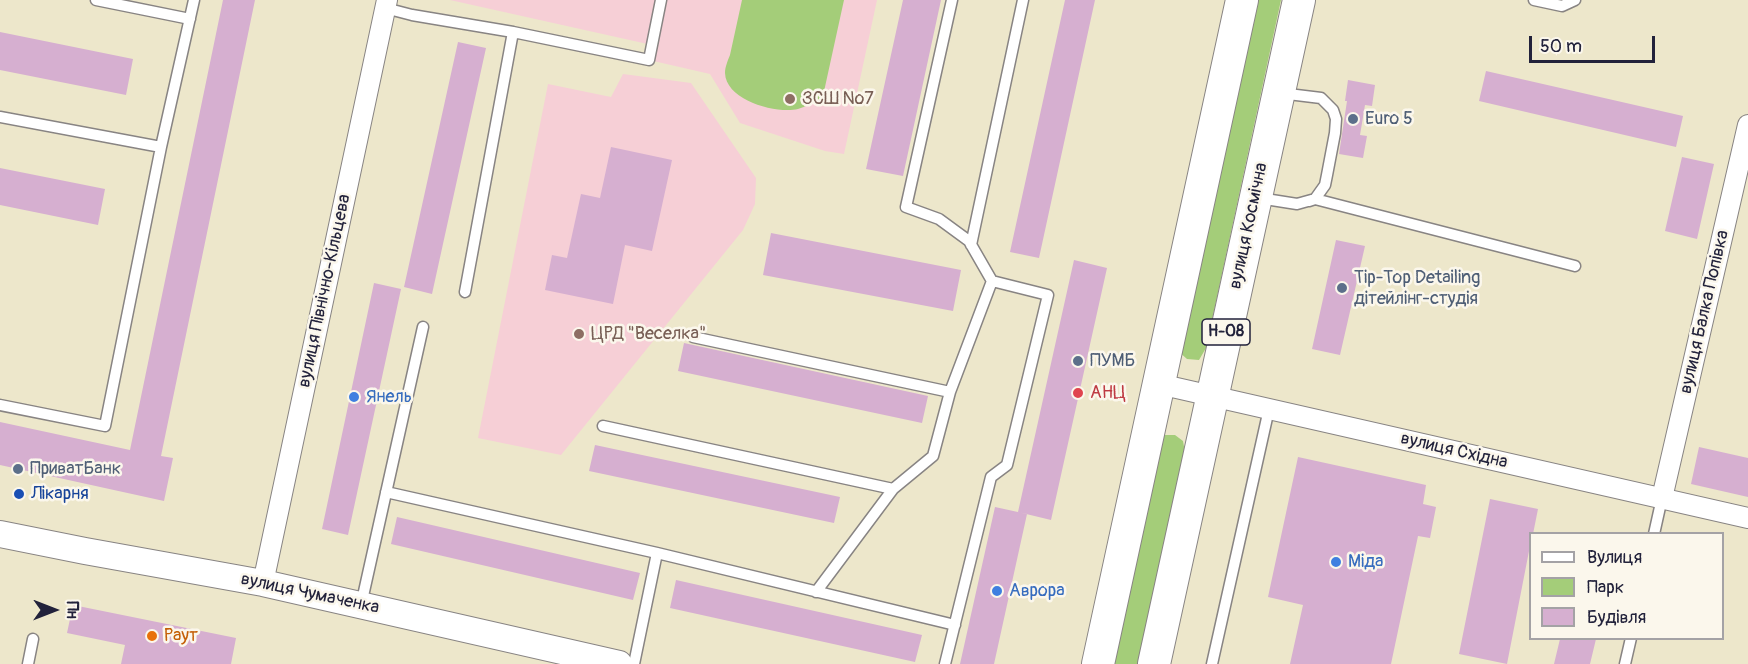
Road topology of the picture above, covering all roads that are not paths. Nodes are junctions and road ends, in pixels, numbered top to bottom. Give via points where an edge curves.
1 (96, 0) edge
2 (194, 0) edge
3 (661, 0) edge
4 (952, 0) edge
5 (1023, 0) edge
6 (1242, 0) edge
7 (1299, 0) edge
8 (1534, 0) edge
9 (1575, 0) edge
10 (386, 4) edge
11 (190, 19) junction
12 (513, 32) junction
13 (1279, 93) junction
14 (0, 117) edge
15 (1748, 125) edge
16 (161, 147) junction
17 (1255, 198) junction
18 (1315, 200) junction
19 (971, 245) junction
20 (1575, 266) dead end
21 (992, 281) junction
22 (465, 292) dead end
23 (423, 327) dead end
24 (693, 337) dead end
25 (1159, 384) junction
26 (950, 392) junction
27 (1212, 396) junction
28 (0, 405) edge
29 (1269, 409) junction
30 (603, 426) dead end
31 (893, 489) junction
32 (387, 492) junction
33 (1662, 498) junction
34 (1748, 518) edge
35 (1654, 532) edge
36 (0, 534) edge
37 (657, 553) junction
38 (263, 583) junction
39 (816, 592) junction
40 (361, 605) junction
41 (955, 625) junction
42 (33, 639) dead end
43 (1631, 640) edge
44 (574, 659) edge
45 (28, 664) edge
46 (619, 664) edge
47 (634, 664) edge
48 (945, 664) edge
49 (1098, 664) edge
50 (1154, 664) edge
51 (1212, 664) edge
52 (1625, 664) edge

1 - 11 lane
2 - 11 lane
3 - 12 lane via 650,60
4 - 19 lane via 906,207 939,219
5 - 19 lane
6 - 25 main road
7 - 13 main road, вулиця Космічна / Н-08
8 - 9 lane via 1562,6
10 - 12 lane via 412,15
10 - 38 street, вулиця Північно-Кільцева
11 - 16 lane
12 - 22 lane
13 - 17 main road, вулиця Космічна / Н-08
13 - 18 lane via 1321,98 1333,110 1335,133 1325,185
14 - 16 lane
15 - 33 street, вулиця Балка Попівка
16 - 28 lane via 105,426
17 - 18 lane via 1297,204
17 - 27 main road, вулиця Космічна / Н-08
18 - 20 lane
19 - 21 lane
21 - 26 lane
21 - 41 lane via 1048,295 1007,465 991,477
23 - 32 lane
24 - 26 lane
25 - 27 street, вулиця Східна
25 - 49 main road
26 - 31 lane via 933,456
27 - 29 street, вулиця Східна
27 - 50 main road, вулиця Космічна / Н-08
29 - 33 street, вулиця Східна
29 - 51 lane
30 - 31 lane
31 - 39 lane
32 - 37 lane
32 - 40 lane
33 - 34 street, вулиця Східна
33 - 35 lane
36 - 38 street, вулиця Чумаченка
37 - 39 lane
37 - 47 lane
38 - 40 street, вулиця Чумаченка
39 - 41 lane
40 - 44 street, вулиця Чумаченка
41 - 48 lane
42 - 45 lane
43 - 52 lane
44 - 46 street, вулиця Чумаченка

